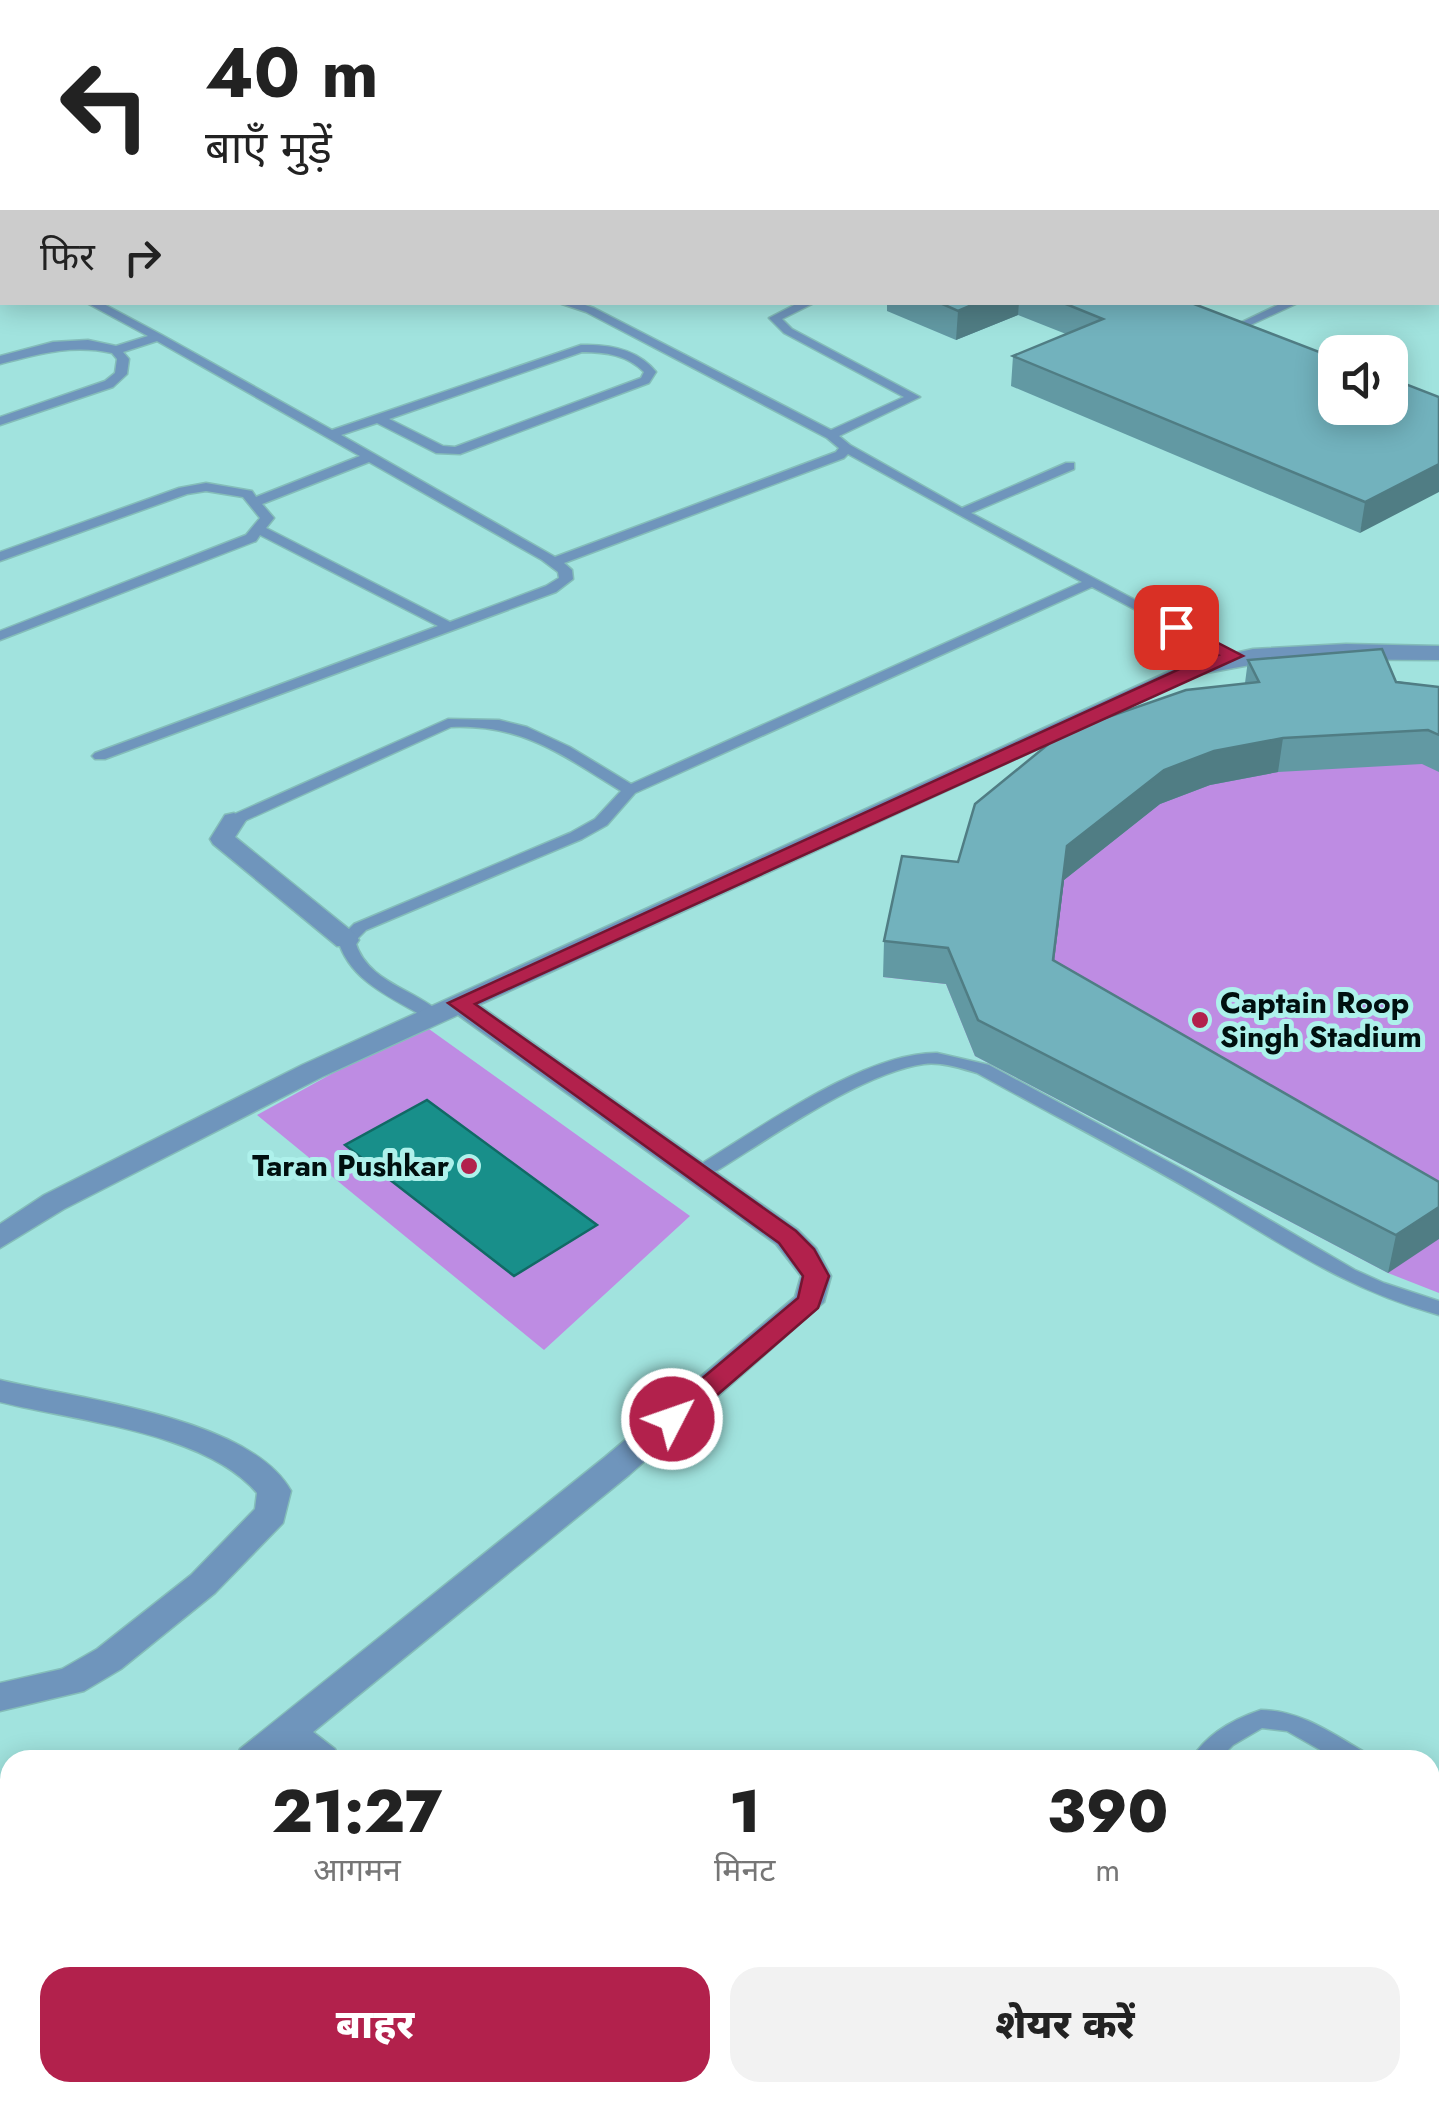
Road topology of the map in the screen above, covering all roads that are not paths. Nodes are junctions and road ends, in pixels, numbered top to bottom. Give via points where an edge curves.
1 (96, 305) edge
2 (572, 305) edge
3 (804, 305) edge
4 (1288, 305) edge
5 (1229, 331) edge
6 (158, 337) junction
7 (116, 350) junction
8 (0, 360) edge
9 (379, 418) junction
10 (0, 422) edge
11 (830, 434) junction
12 (330, 435) junction
13 (846, 448) junction
14 (370, 457) junction
15 (1070, 466) dead end
16 (257, 501) junction
17 (961, 513) junction
18 (262, 530) junction
19 (0, 557) edge
20 (554, 562) junction
21 (1090, 583) junction
22 (446, 625) junction
23 (0, 636) edge
24 (1439, 653) edge
25 (1234, 656) junction
26 (100, 756) dead end
27 (630, 790) junction
28 (234, 820) joint
29 (346, 940) junction
30 (446, 1009) junction
31 (698, 1174) junction
32 (0, 1238) edge
33 (1439, 1308) edge
34 (0, 1391) edge
35 (0, 1697) edge
36 (286, 1733) junction
37 (265, 1750) edge
38 (309, 1750) edge
39 (1212, 1750) edge
40 (1340, 1750) edge

1 - 6 lane
2 - 11 lane
3 - 11 lane via 775,318 914,398
4 - 5 lane
6 - 7 lane
6 - 12 lane
7 - 8 lane via 70,344
7 - 10 lane via 121,374 109,384
9 - 9 lane via 580,349 616,352 650,372 646,380 456,450 440,450
9 - 12 lane
11 - 13 lane
12 - 14 lane
13 - 17 lane
13 - 20 lane via 840,456
14 - 16 lane
14 - 20 lane
15 - 17 lane
16 - 18 lane via 267,518
16 - 19 lane via 227,489 184,490
17 - 21 lane
18 - 22 lane
18 - 23 lane
20 - 22 lane via 566,579 551,588
21 - 25 lane
21 - 27 lane
22 - 26 lane
24 - 25 street
25 - 30 street
27 - 28 lane via 536,734 478,720 448,723
27 - 29 lane via 601,822 576,836 360,927
28 - 29 street via 222,840
29 - 30 lane via 357,967
30 - 31 street
30 - 32 street via 156,1147
31 - 33 lane via 883,1071 944,1059 983,1069 1345,1276
31 - 36 street via 805,1255 816,1276 809,1302
34 - 35 street via 236,1456 274,1492 271,1514 203,1584 109,1659 72,1681
36 - 37 street
36 - 38 street
39 - 40 lane via 1255,1717 1287,1721

